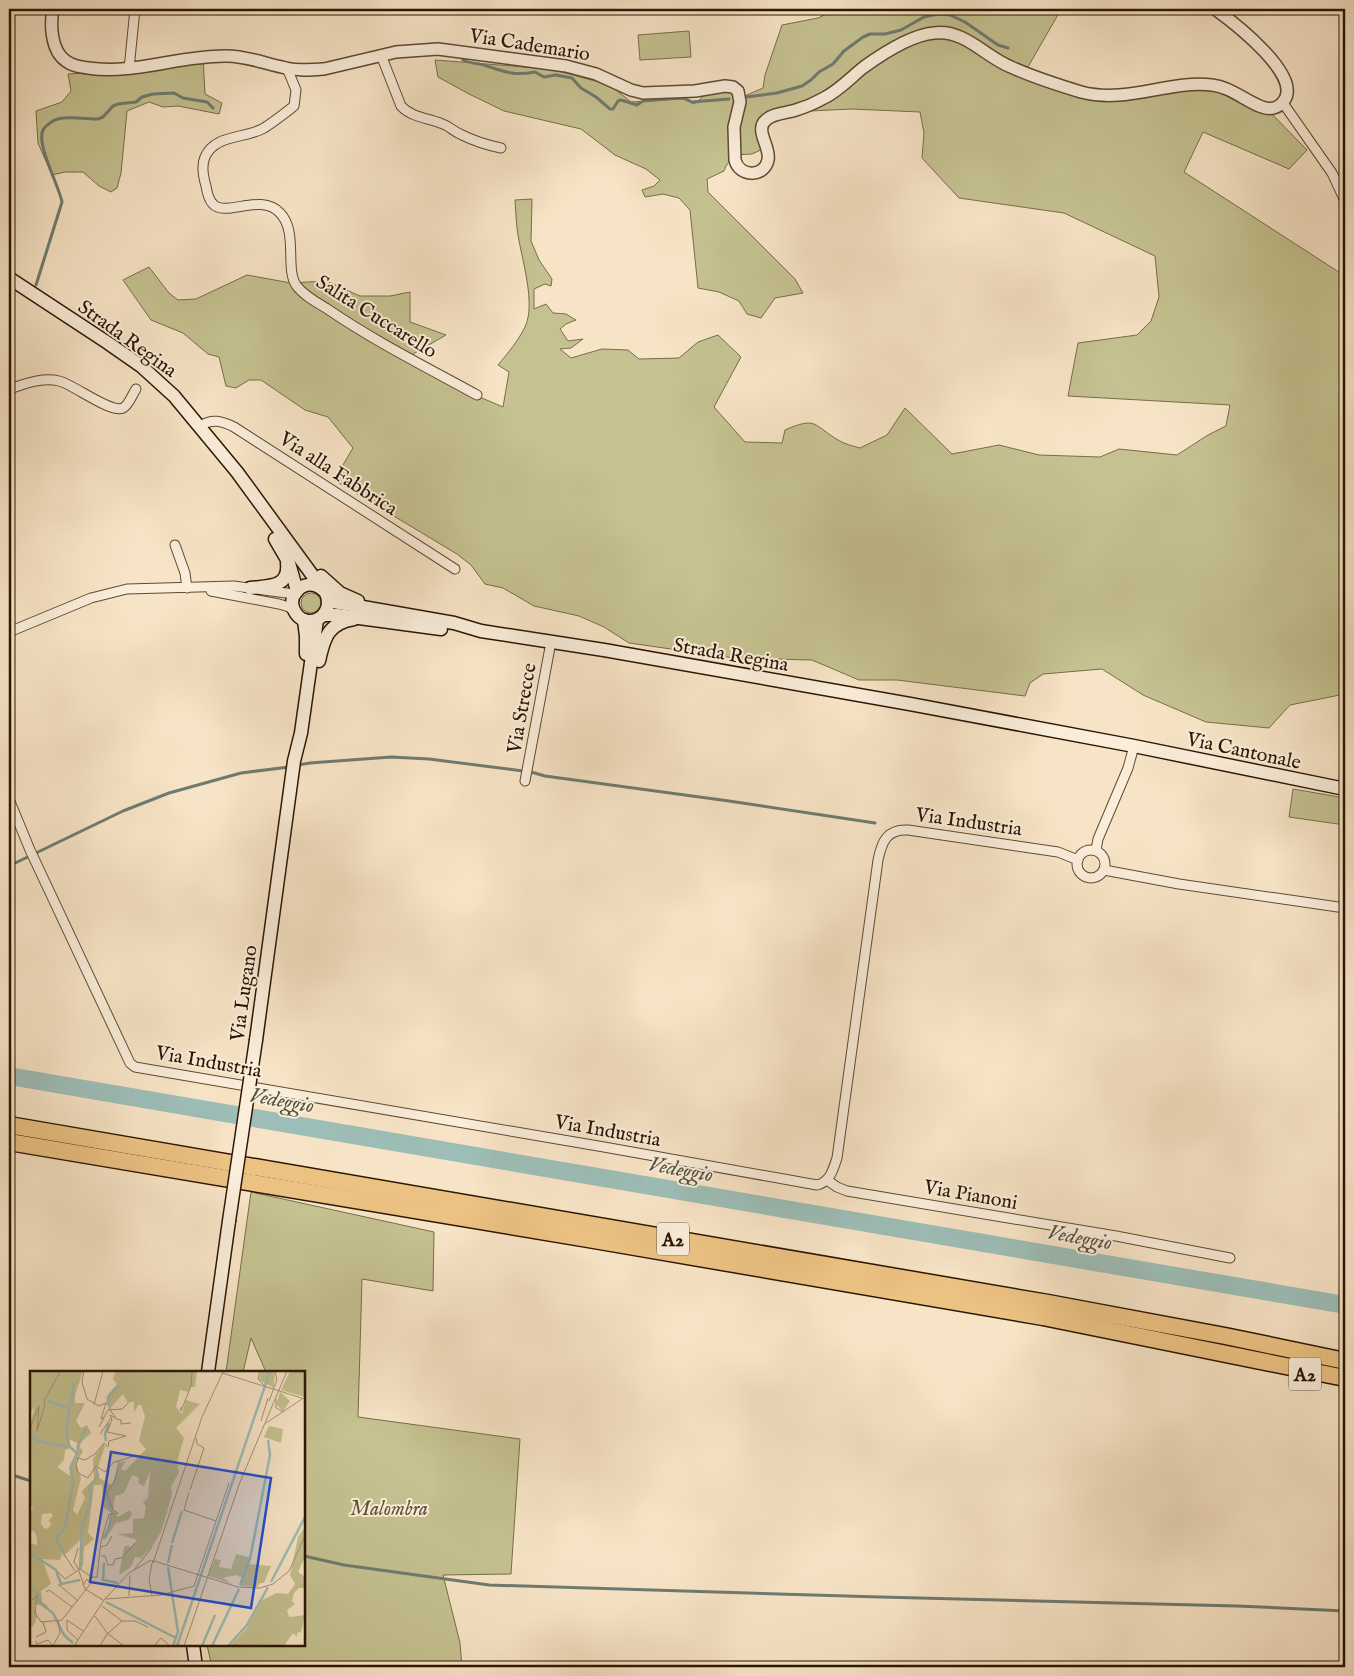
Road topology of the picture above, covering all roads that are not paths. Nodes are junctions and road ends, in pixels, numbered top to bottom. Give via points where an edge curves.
1 (53, 9) edge
2 (135, 9) edge
3 (1214, 9) edge
4 (382, 55) junction
5 (287, 68) junction
6 (129, 69) junction
7 (1283, 103) junction
8 (501, 148) dead end
9 (1345, 201) edge
10 (9, 278) edge
11 (9, 389) edge
12 (136, 389) dead end
13 (477, 395) dead end
14 (200, 426) junction
15 (212, 442) junction
16 (237, 472) junction
17 (175, 545) dead end
18 (284, 553) junction
19 (455, 569) dead end
20 (187, 588) junction
21 (198, 588) junction
22 (250, 588) junction
23 (324, 591) junction
24 (295, 593) junction
25 (294, 611) junction
26 (416, 616) junction
27 (315, 618) junction
28 (364, 618) junction
29 (481, 631) junction
30 (9, 632) edge
31 (551, 642) junction
32 (302, 731) junction
33 (1134, 746) junction
34 (294, 766) junction
35 (525, 781) dead end
36 (1345, 789) edge
37 (9, 799) edge
38 (1096, 850) junction
39 (1078, 860) junction
40 (1104, 870) junction
41 (1345, 908) edge
42 (9, 1125) edge
43 (9, 1142) edge
44 (827, 1180) junction
45 (1230, 1258) dead end
46 (1345, 1361) edge
47 (1266, 1362) junction
48 (208, 1371) edge
49 (1345, 1378) edge
50 (1345, 1386) edge
51 (193, 1646) edge
52 (196, 1667) edge

1 - 6 street, Via Cademario via 55,46 67,62 95,69
2 - 6 street
3 - 7 street via 1260,46 1276,65 1288,87
4 - 5 street, Via Cademario via 324,69
4 - 7 street, Via Cademario via 438,49 551,63 588,71 643,93 733,87 740,98 734,127 734,160 740,170 752,174 760,172 768,162 769,154 762,131 768,118 825,97 872,62 915,38 932,33 956,35 1010,67 1082,92 1121,96 1182,86 1211,85 1232,91 1264,108 1274,108
4 - 8 street via 405,110 443,124 477,142
5 - 6 street, Via Cademario via 230,56
5 - 13 street, Salita Cuccarello via 296,90 294,106 263,128 212,146 202,168 208,196 213,204 226,209 261,205 279,211 284,217 292,245 291,265 296,285 350,324
7 - 9 street via 1332,173
10 - 14 main road, Strada Regina via 141,366
11 - 12 street via 38,381 58,381 118,410 125,407
14 - 15 main road, Strada Regina
14 - 19 street, Via alla Fabbrica via 217,420 234,427
15 - 16 main road, Strada Regina
15 - 18 main road, Strada Regina
16 - 23 main road, Strada Regina
16 - 26 main road via 259,492 334,590 355,600
17 - 20 street
18 - 22 main road via 287,573 281,582 274,586
18 - 24 main road, Strada Regina via 293,574
20 - 21 street
20 - 30 street via 114,592 91,598
21 - 22 street
21 - 25 street via 279,604
22 - 24 street
23 - 24 main road via 317,586 306,585
23 - 26 main road, Strada Regina via 338,603
23 - 27 main road via 328,604
24 - 25 main road via 292,600
25 - 27 main road via 297,615
26 - 29 main road, Strada Regina
27 - 28 main road via 332,614
27 - 32 main road, Via Lugano
27 - 34 main road via 306,645
28 - 29 main road via 452,631
28 - 32 main road via 339,623 326,637 308,718
29 - 31 main road, Strada Regina
31 - 33 main road, Strada Regina
31 - 35 street, Via Strecce
32 - 34 main road, Via Lugano
33 - 36 main road, Via Cantonale
33 - 38 street
34 - 48 main road, Via Lugano, bridge
37 - 44 street, Via Industria via 130,1063 135,1066 812,1185
38 - 39 street via 1083,853
38 - 40 street via 1105,861
39 - 40 street via 1080,873 1088,878 1097,877
39 - 44 street, Via Industria via 1058,852 908,830 895,831 887,837 878,860 837,1158
40 - 41 street
42 - 46 highway, A2 via 1048,1303
43 - 47 highway, A2 via 1043,1317
44 - 45 street, Via Pianoni via 847,1191
47 - 49 highway, A2
47 - 50 highway, A2
51 - 52 main road

